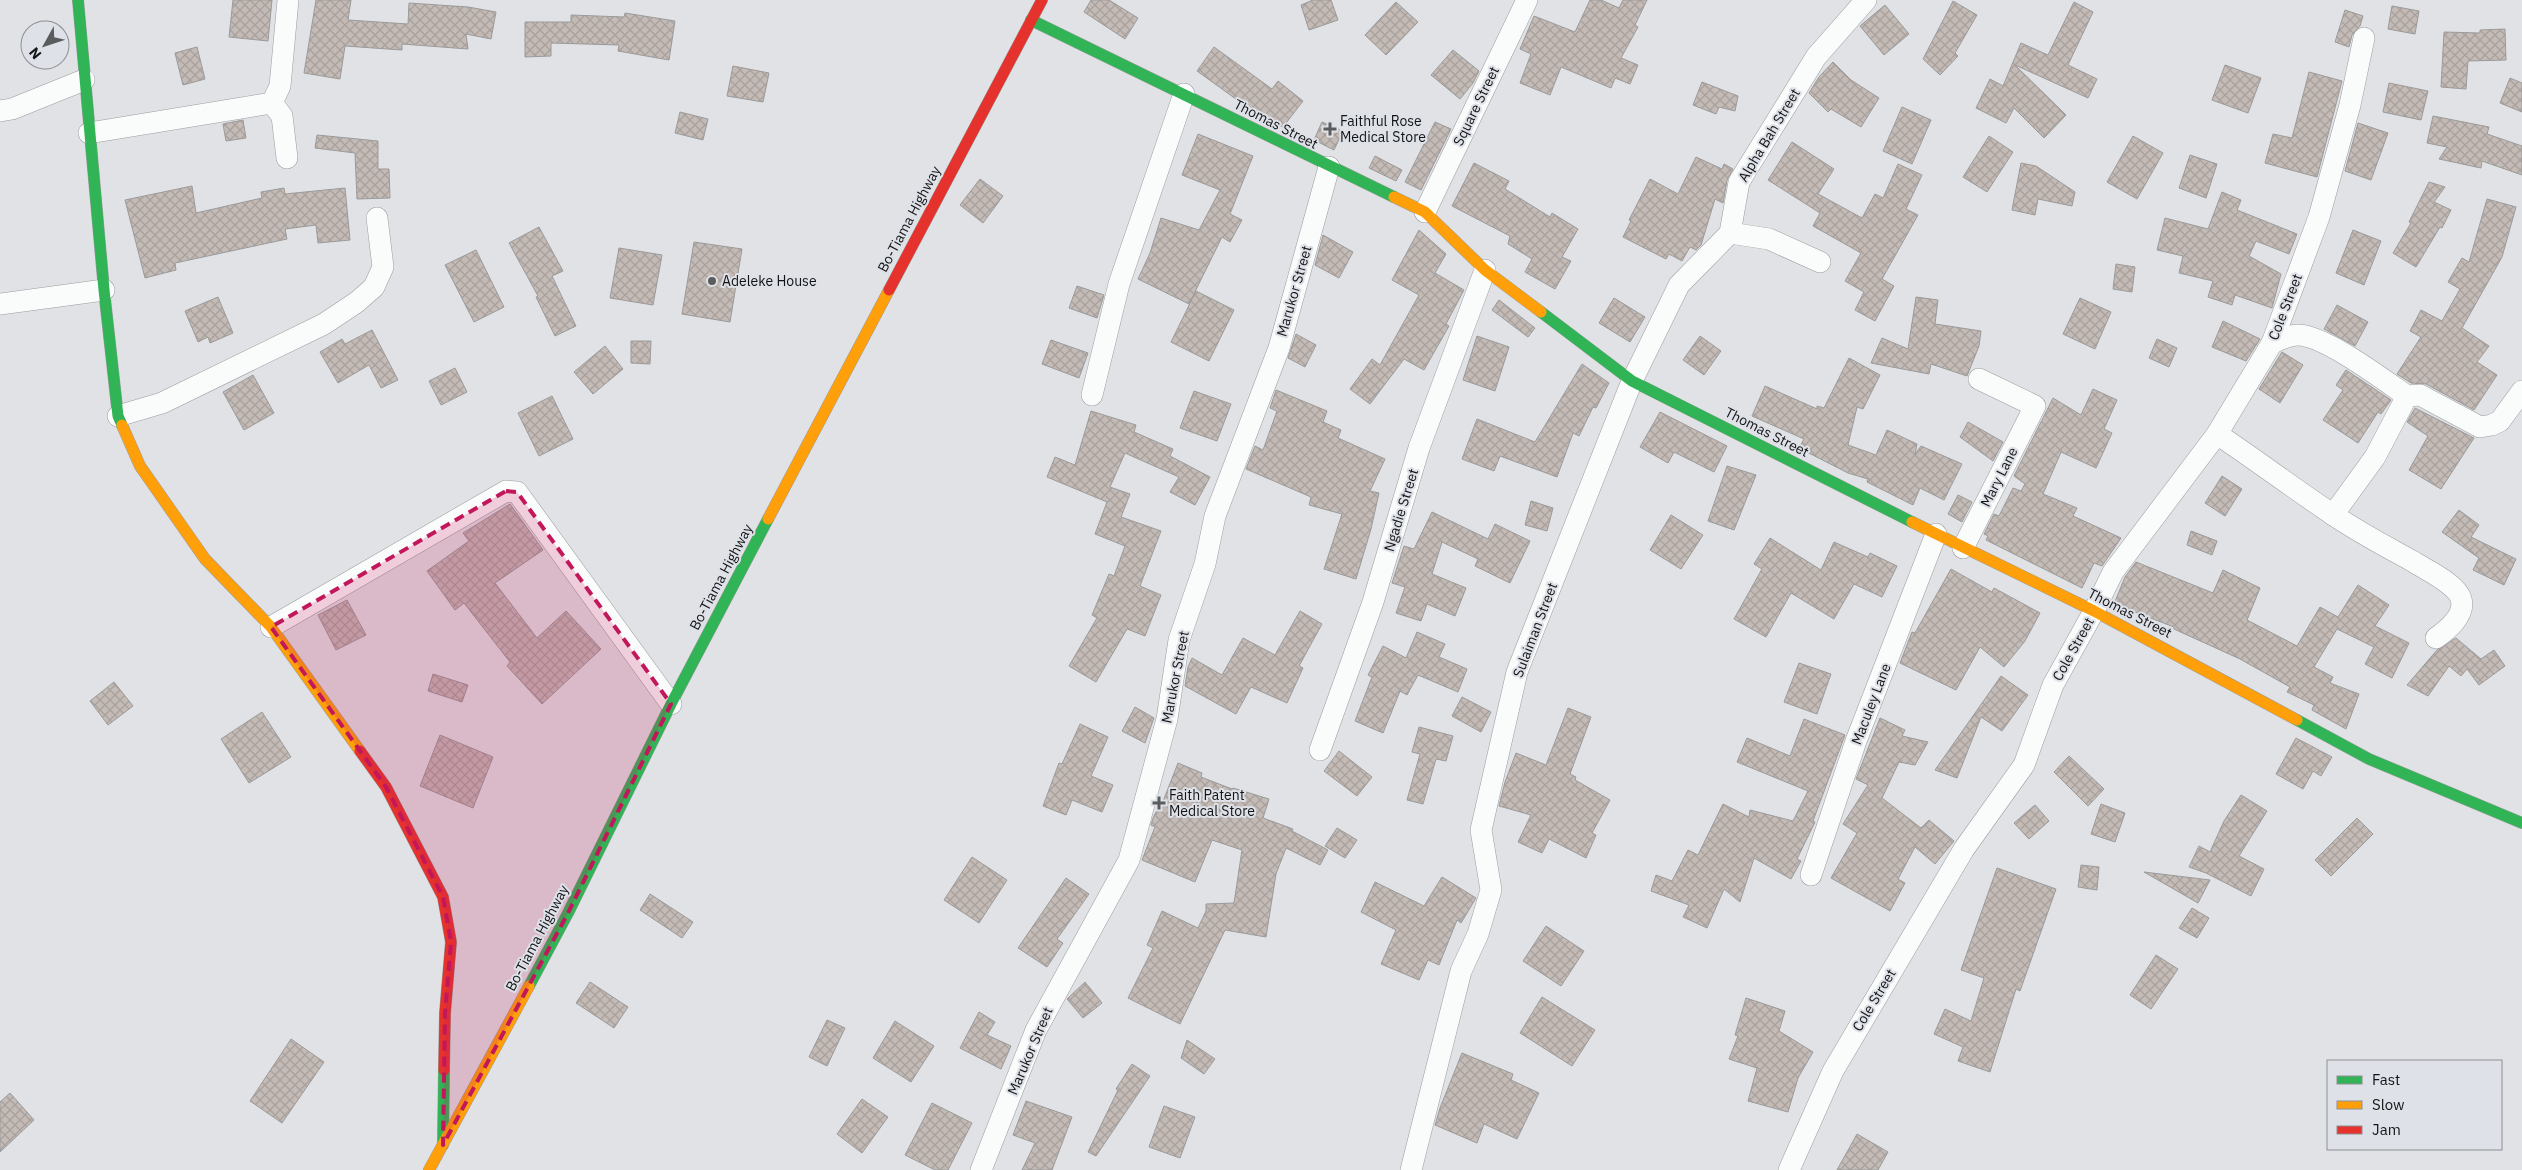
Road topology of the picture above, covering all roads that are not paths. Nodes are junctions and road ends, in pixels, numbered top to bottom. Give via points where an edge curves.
1 (78, 0) edge
2 (288, 0) edge
3 (1042, 0) edge
4 (1527, 0) edge
5 (1866, 0) edge
6 (1031, 20) junction
7 (2364, 38) dead end
8 (84, 80) junction
9 (1184, 94) junction
10 (272, 103) junction
11 (0, 111) edge
12 (89, 133) junction
13 (287, 158) dead end
14 (1329, 167) junction
15 (1424, 212) junction
16 (377, 218) dead end
17 (1730, 233) junction
18 (1820, 262) dead end
19 (1485, 270) junction
20 (104, 290) junction
21 (0, 304) edge
22 (2272, 343) junction
23 (1979, 380) dead end
24 (1632, 381) junction
25 (2522, 391) edge
26 (1092, 395) dead end
27 (2407, 396) junction
28 (118, 416) junction
29 (2217, 434) junction
30 (2333, 515) junction
31 (1936, 534) junction
32 (1963, 548) junction
33 (2094, 612) junction
34 (271, 627) junction
35 (2436, 638) dead end
36 (671, 704) junction
37 (1320, 750) dead end
38 (2522, 823) edge
39 (1810, 875) dead end
40 (443, 1145) junction
41 (429, 1170) edge
42 (981, 1170) edge
43 (1412, 1170) edge
44 (1789, 1170) edge

1 - 8 main road
2 - 10 street via 280,86
3 - 6 main road, Bo-Tiama Highway
4 - 15 street, Square Street
5 - 17 street, Alpha Bah Street via 1816,57 1739,182
6 - 9 main road, Thomas Street
6 - 36 main road, Bo-Tiama Highway
7 - 22 street, Cole Street via 2350,105 2318,217
8 - 11 street
8 - 12 main road
9 - 14 main road, Thomas Street
9 - 26 street via 1119,284
10 - 12 street
10 - 13 street via 282,116
12 - 20 main road
14 - 15 main road, Thomas Street
14 - 42 street, Marukor Street via 1278,348 1215,516 1205,564 1179,640 1168,719 1129,860 1036,1030
15 - 19 main road, Thomas Street
16 - 28 street via 383,267 374,287 357,302 324,324 162,403
17 - 18 street via 1769,240
17 - 24 street via 1679,285
19 - 24 main road, Thomas Street
19 - 37 street, Ngadie Street via 1419,448 1374,602
20 - 21 street
20 - 28 main road
22 - 27 street via 2288,336 2311,338 2356,360
22 - 29 street, Cole Street
23 - 32 street, Mary Lane via 2034,406
24 - 31 main road, Thomas Street
24 - 43 street, Sulaiman Street via 1516,672 1481,830 1491,890 1478,934 1461,971
25 - 27 street via 2500,420 2480,427 2420,395
27 - 30 street via 2375,458
28 - 34 main road via 140,466 206,558
29 - 30 street
29 - 33 street, Cole Street via 2113,572
30 - 35 street via 2456,591 2462,600 2460,610 2453,623
31 - 32 main road, Thomas Street
31 - 39 street, Maculey Lane via 1856,741
32 - 33 main road, Thomas Street
33 - 38 main road, Thomas Street via 2369,759
33 - 44 street, Cole Street via 2053,685 2024,765 1964,849 1832,1071
34 - 36 street via 506,491 516,492
34 - 40 main road via 386,787 443,897 452,942 445,1014
36 - 40 main road, Bo-Tiama Highway via 568,913
40 - 41 main road, Bo-Tiama Highway

